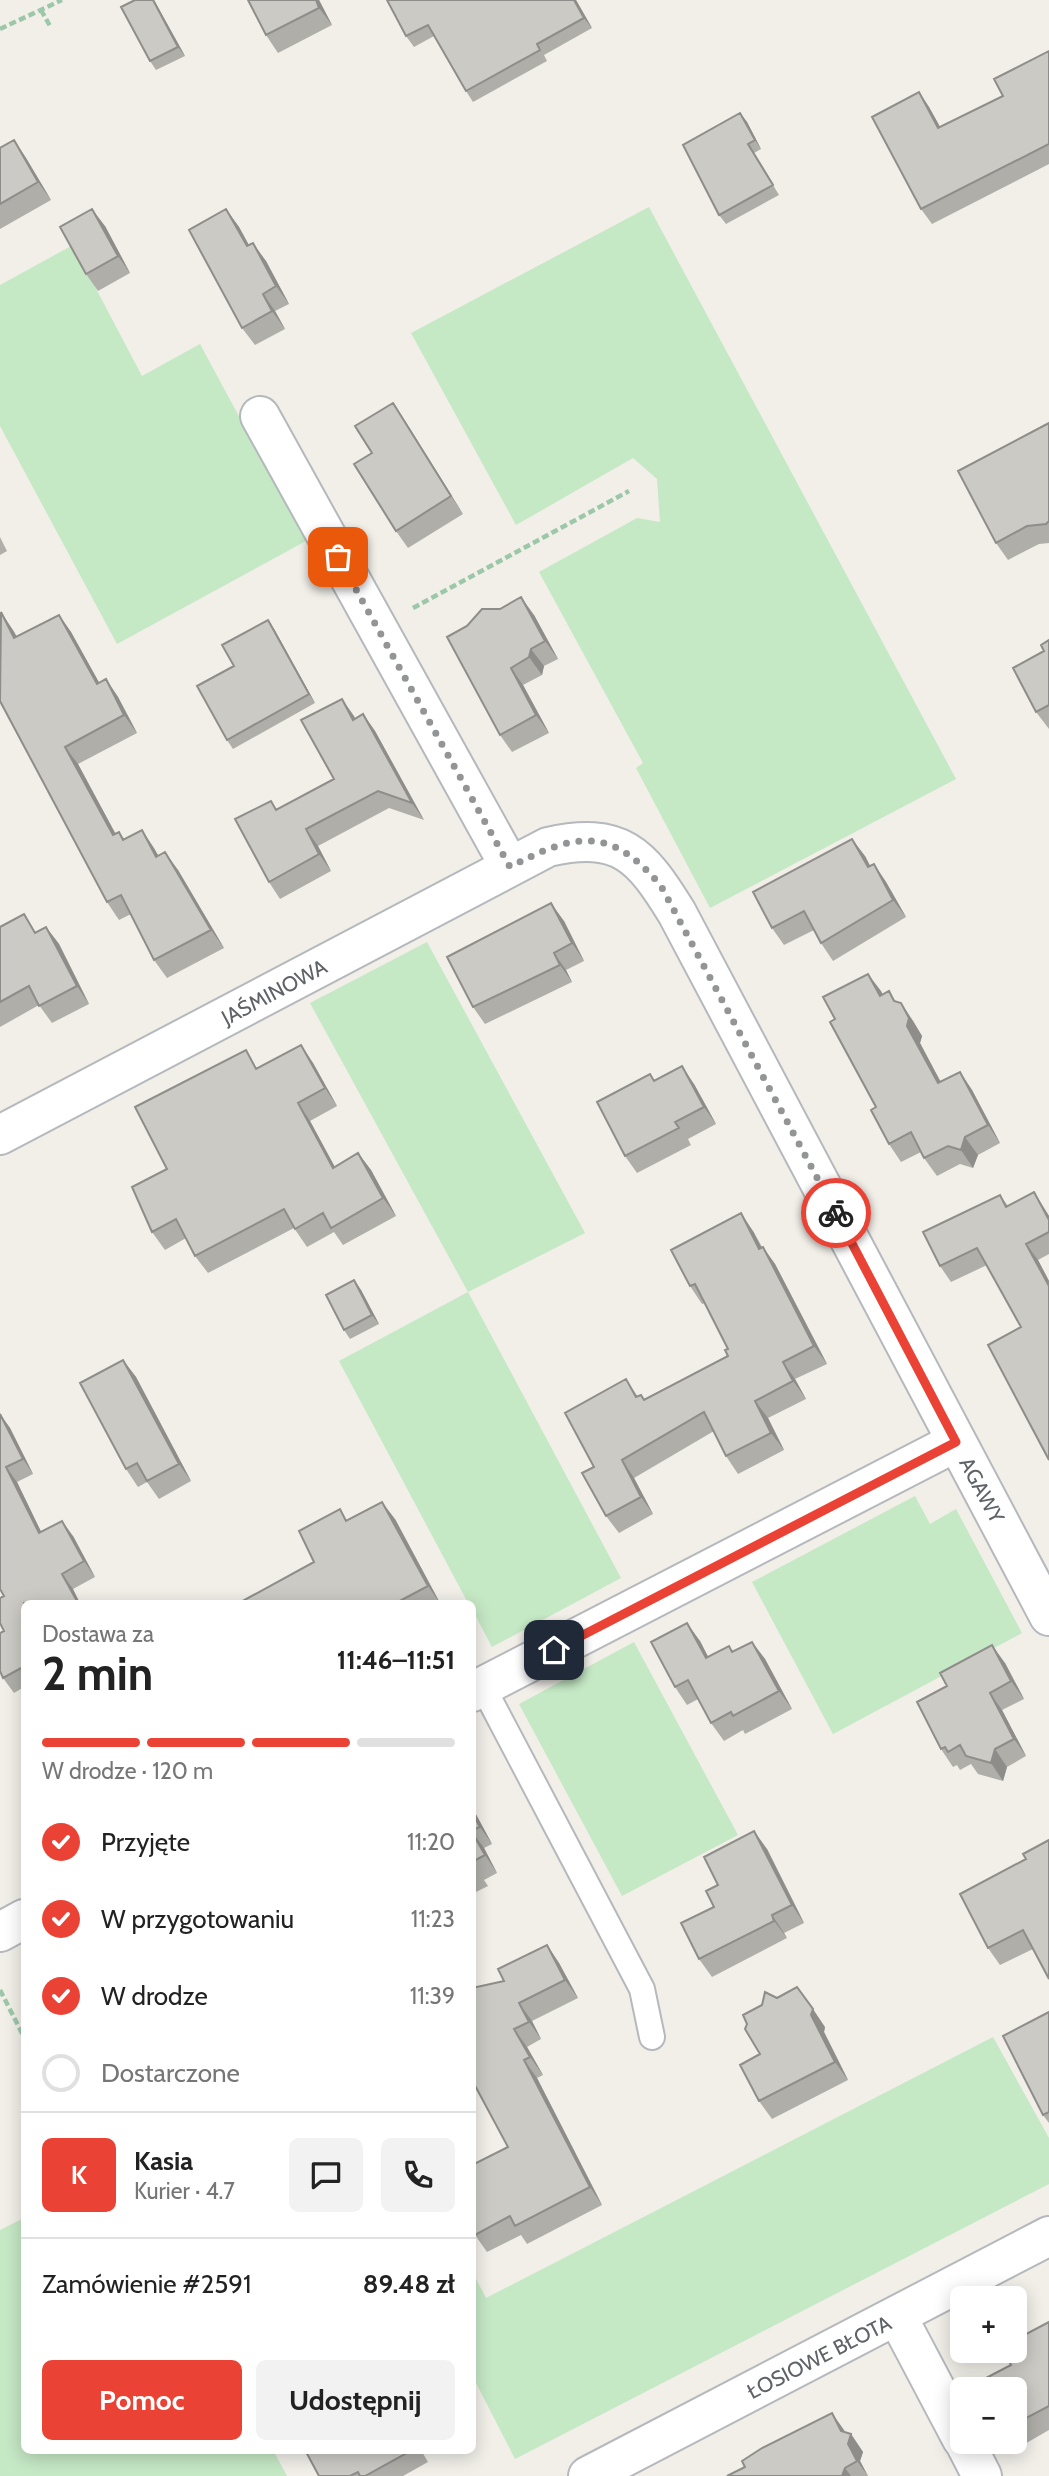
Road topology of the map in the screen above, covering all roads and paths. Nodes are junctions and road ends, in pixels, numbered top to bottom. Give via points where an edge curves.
1 (62, 0) edge
2 (41, 10) junction
3 (50, 26) dead end
4 (0, 29) edge
5 (260, 416) dead end
6 (629, 491) dead end
7 (378, 627) junction
8 (548, 847) joint
9 (510, 867) junction
10 (0, 1135) edge
11 (956, 1442) junction
12 (1049, 1616) edge
13 (478, 1689) edge
14 (21, 1920) edge
15 (0, 1931) edge
16 (0, 1990) edge
17 (21, 2031) edge
18 (652, 2037) dead end
19 (1049, 2236) edge
20 (897, 2316) junction
21 (950, 2416) edge
22 (970, 2454) edge
23 (588, 2476) edge
24 (982, 2476) edge

1 - 2 path
2 - 3 path
2 - 4 path
5 - 7 street
6 - 7 path
7 - 9 street
8 - 9 street, JAŚMINOWA
8 - 11 street, AGAWY via 592,840 618,847 641,862 661,886
9 - 10 street, JAŚMINOWA
11 - 12 street, AGAWY
11 - 13 street
13 - 18 lane via 642,1989
14 - 15 street
16 - 17 path
19 - 20 street, ŁOSIOWE BŁOTA
20 - 21 street
20 - 23 street, ŁOSIOWE BŁOTA
22 - 24 street

